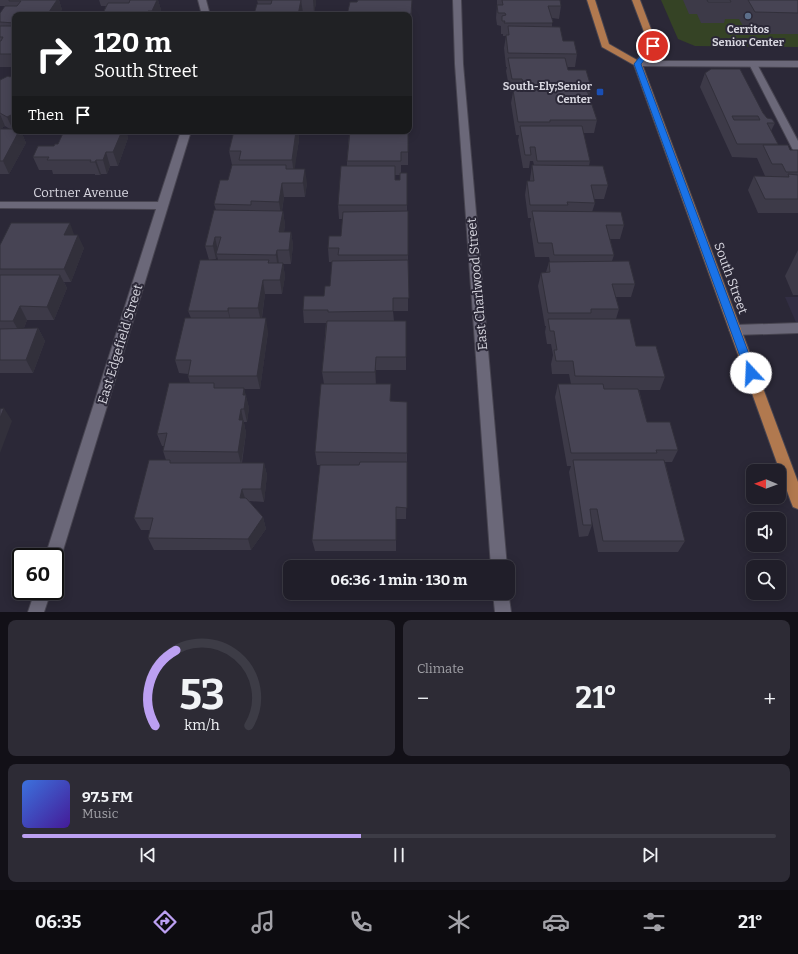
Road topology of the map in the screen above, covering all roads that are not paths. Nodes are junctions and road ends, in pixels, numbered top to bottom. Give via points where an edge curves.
1 (202, 0) edge
2 (457, 0) edge
3 (591, 0) edge
4 (636, 0) edge
5 (205, 12) edge
6 (638, 64) junction
7 (753, 64) junction
8 (798, 64) edge
9 (185, 134) edge
10 (798, 150) edge
11 (0, 205) edge
12 (162, 206) junction
13 (798, 328) edge
14 (735, 330) junction
15 (798, 502) edge
16 (56, 548) edge
17 (498, 560) edge
18 (40, 600) edge
19 (501, 600) edge
20 (36, 612) edge
21 (502, 612) edge

1 - 5 street
2 - 17 street, East Charlwood Street via 459,64
3 - 6 main road via 605,45
4 - 6 main road via 653,46
6 - 7 street
6 - 14 main road, South Street
7 - 8 street
7 - 10 street
9 - 12 street, East Edgefield Street
11 - 12 street, Cortner Avenue
12 - 16 street, East Edgefield Street
13 - 14 street
14 - 15 main road, South Street
18 - 20 street
19 - 21 street

